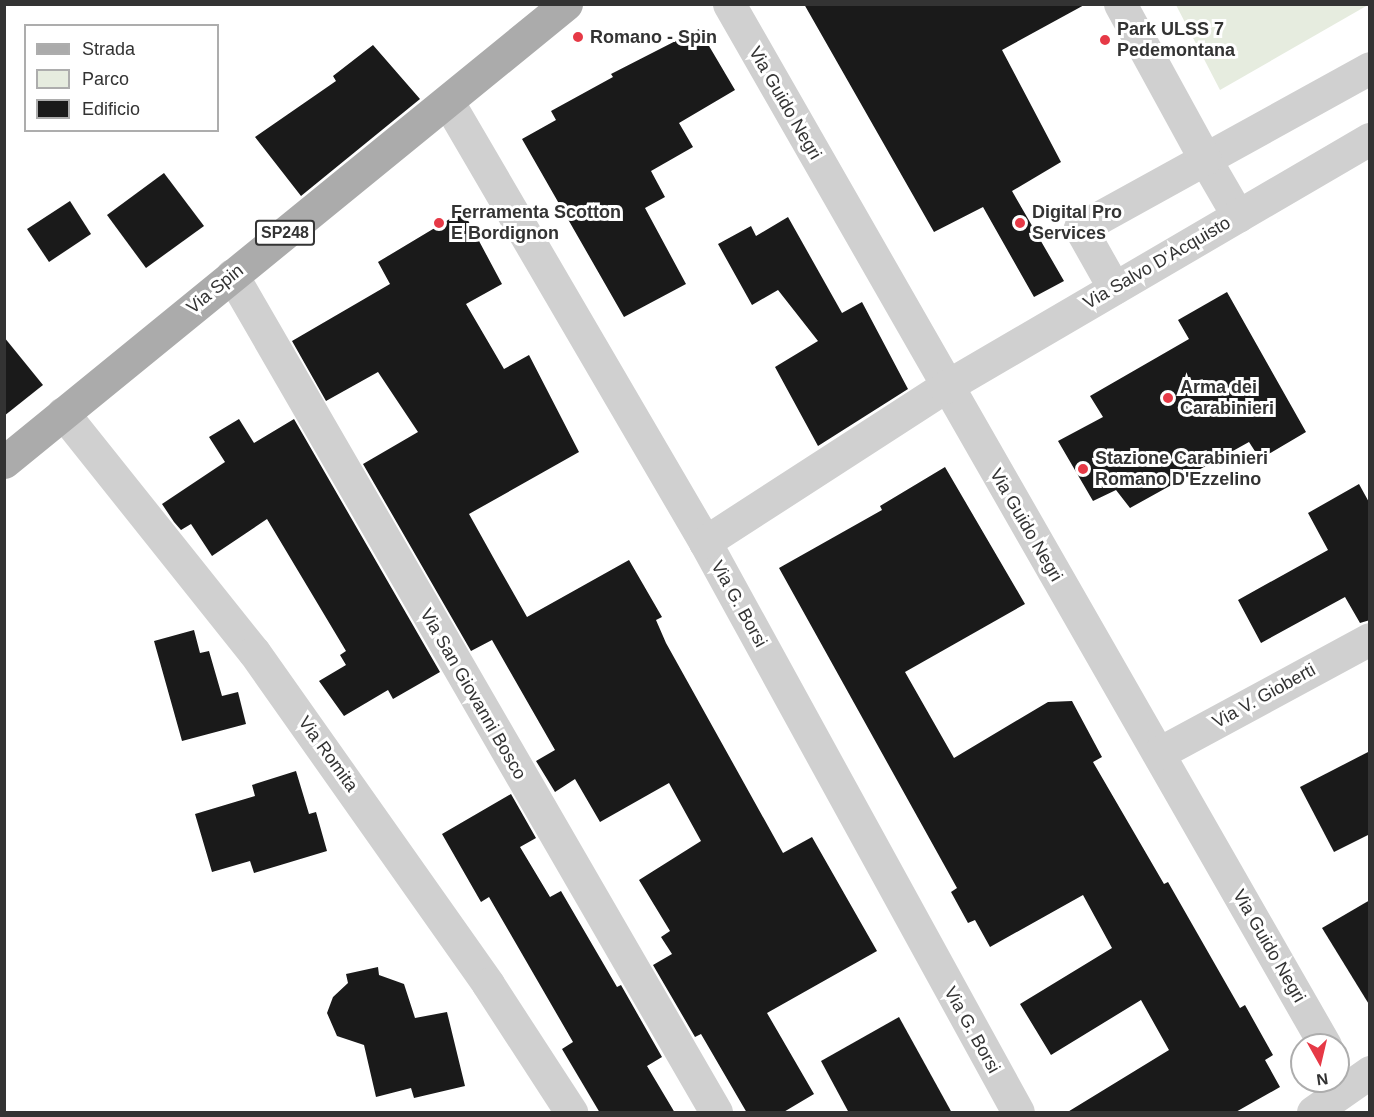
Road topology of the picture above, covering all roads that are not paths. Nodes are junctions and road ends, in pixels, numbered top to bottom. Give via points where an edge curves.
1 (566, 4) edge
2 (729, 4) edge
3 (1120, 4) edge
4 (1370, 68) edge
5 (448, 102) junction
6 (1370, 140) edge
7 (1205, 159) junction
8 (1238, 216) junction
9 (232, 275) junction
10 (1114, 288) junction
11 (945, 387) junction
12 (63, 413) junction
13 (4, 462) edge
14 (705, 542) junction
15 (1370, 639) edge
16 (1159, 753) junction
17 (1318, 1033) edge
18 (1355, 1085) edge
19 (571, 1113) edge
20 (716, 1113) edge
21 (1017, 1113) edge
22 (1313, 1113) edge

1 - 5 main road, Via Spin / SP248
2 - 11 street, Via Guido Negri
3 - 7 street
4 - 7 street
5 - 9 main road, Via Spin / SP248
5 - 14 street, Via G. Borsi
6 - 8 street, Via Salvo D'Acquisto
7 - 8 street
7 - 10 street via 1080,228
8 - 10 street, Via Salvo D'Acquisto
9 - 12 main road, Via Spin / SP248
9 - 20 street, Via San Giovanni Bosco
10 - 11 street, Via Salvo D'Acquisto
11 - 14 street, Via Salvo D'Acquisto
11 - 16 street, Via Guido Negri
12 - 13 main road, Via Spin / SP248
12 - 19 street, Via Romita via 254,652 475,965
14 - 21 street, Via G. Borsi
15 - 16 street, Via V. Gioberti
16 - 17 street, Via Guido Negri
18 - 22 street

